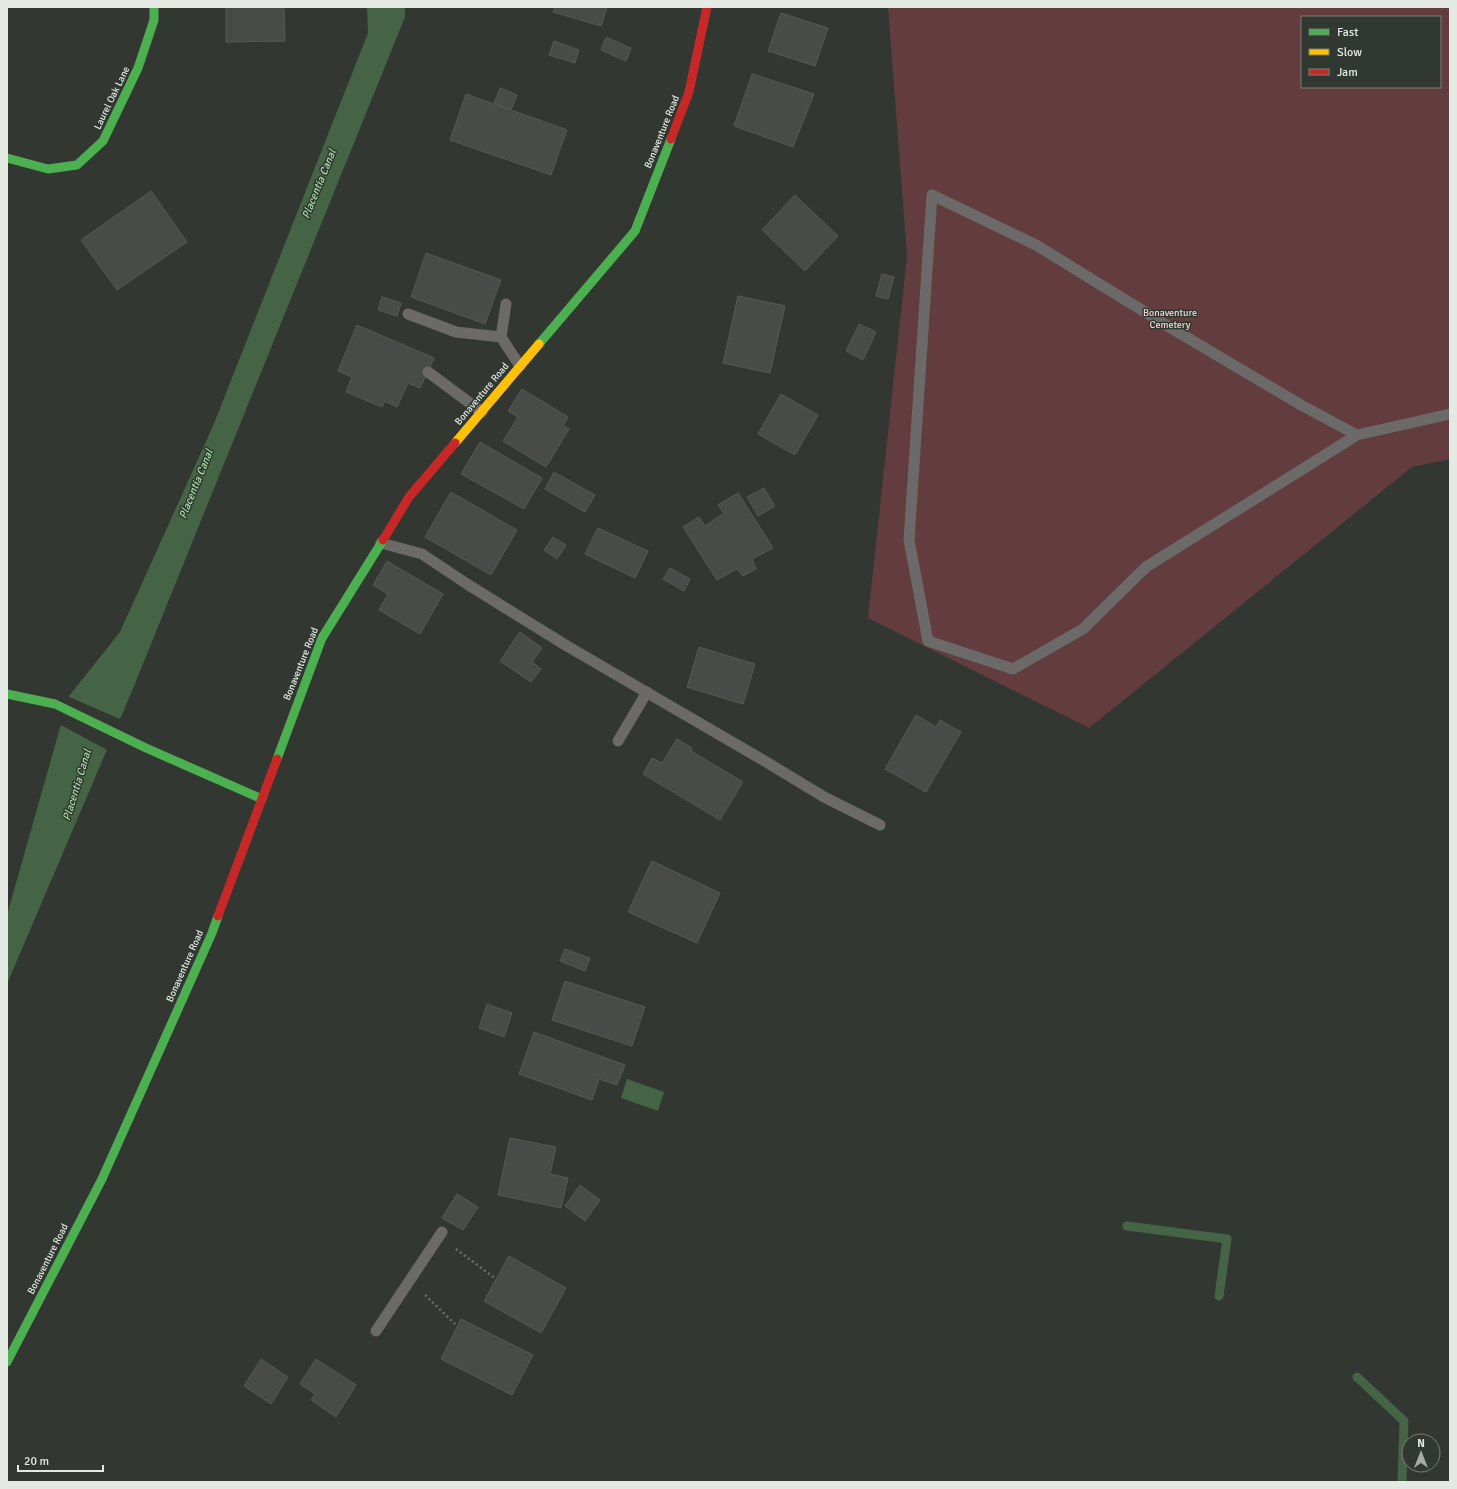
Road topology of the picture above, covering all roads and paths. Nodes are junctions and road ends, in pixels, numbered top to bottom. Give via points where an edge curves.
1 (154, 7) edge
2 (707, 7) edge
3 (7, 158) edge
4 (506, 304) dead end
5 (408, 314) dead end
6 (502, 337) junction
7 (520, 366) junction
8 (428, 372) dead end
9 (482, 412) junction
10 (1450, 414) edge
11 (1357, 435) junction
12 (381, 543) junction
13 (647, 692) junction
14 (7, 694) edge
15 (618, 741) dead end
16 (262, 799) junction
17 (880, 825) dead end
18 (441, 1235) joint
19 (496, 1279) dead end
20 (410, 1280) junction
21 (457, 1326) dead end
22 (376, 1331) dead end
23 (7, 1362) edge

1 - 3 street, Laurel Oak Lane via 154,20 138,68 103,140 77,166 48,169
2 - 7 street, Bonaventure Road via 689,92 635,230
4 - 6 lane
5 - 6 lane via 456,332
6 - 7 lane
7 - 9 street, Bonaventure Road
8 - 9 lane
9 - 12 street, Bonaventure Road via 409,497
10 - 11 lane
11 - 11 lane via 1146,567 1082,629 1013,669 928,641 909,540 932,195 1036,245 1301,406
12 - 13 lane via 422,554 560,642
12 - 16 street, Bonaventure Road via 322,638
13 - 15 lane
13 - 17 lane via 824,797
14 - 16 street via 55,704 146,748
16 - 23 street, Bonaventure Road via 212,932 102,1179
18 - 19 path
18 - 20 lane
20 - 21 path
20 - 22 lane

